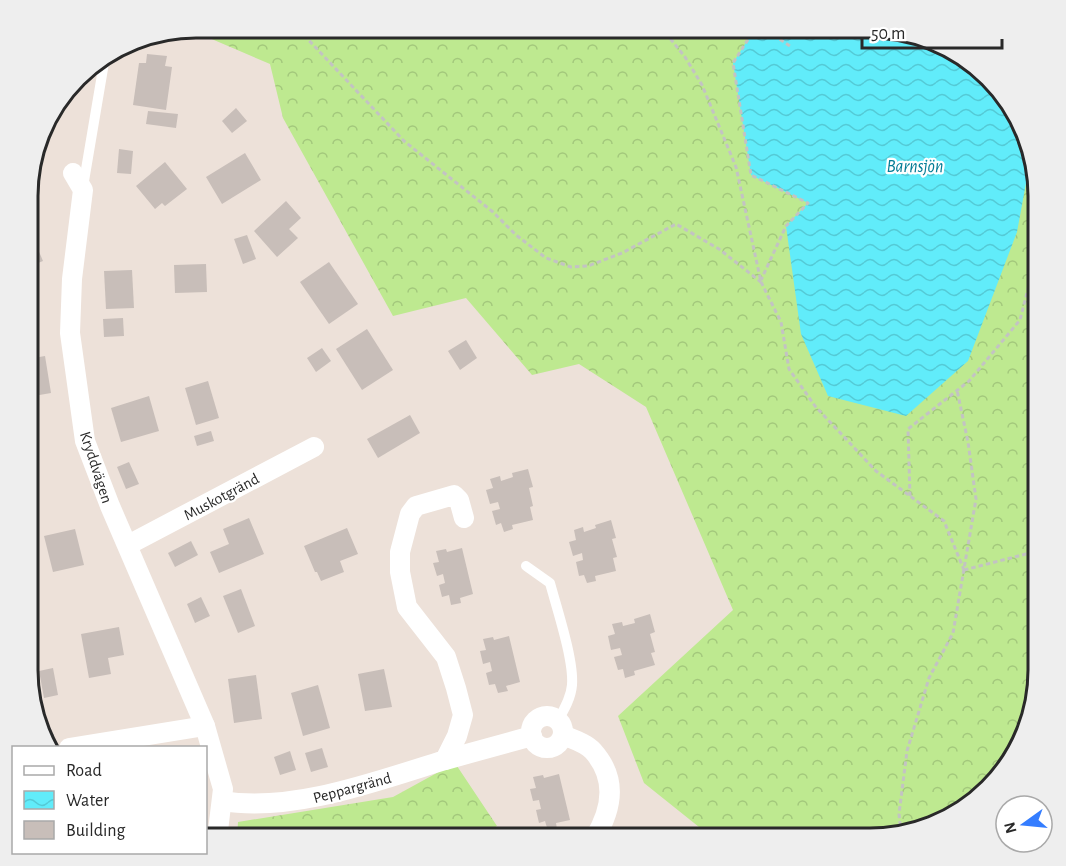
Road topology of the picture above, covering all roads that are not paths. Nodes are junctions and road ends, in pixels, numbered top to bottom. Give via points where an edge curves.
1 (103, 68) edge
2 (73, 173) dead end
3 (82, 190) junction
4 (314, 447) dead end
5 (464, 518) dead end
6 (128, 545) junction
7 (526, 566) dead end
8 (205, 726) junction
9 (560, 728) junction
10 (75, 746) edge
11 (445, 760) junction
12 (222, 801) junction
13 (218, 828) edge
14 (599, 828) edge

1 - 3 lane, Kryddvägen
2 - 3 street
3 - 6 street, Kryddvägen via 70,333 85,441
4 - 6 street, Muskotgränd
5 - 11 street via 454,495 416,506 410,514 400,552 407,607 446,657 463,715
6 - 8 street, Kryddvägen
7 - 9 lane via 550,583 568,654 572,685
8 - 10 street
8 - 12 street, Kryddvägen via 223,789
9 - 11 street, Peppargränd via 559,742 553,747 539,746 532,736
9 - 14 street via 592,749 607,777 609,808
11 - 12 street, Peppargränd via 313,798 239,804
12 - 13 street, Kryddvägen

